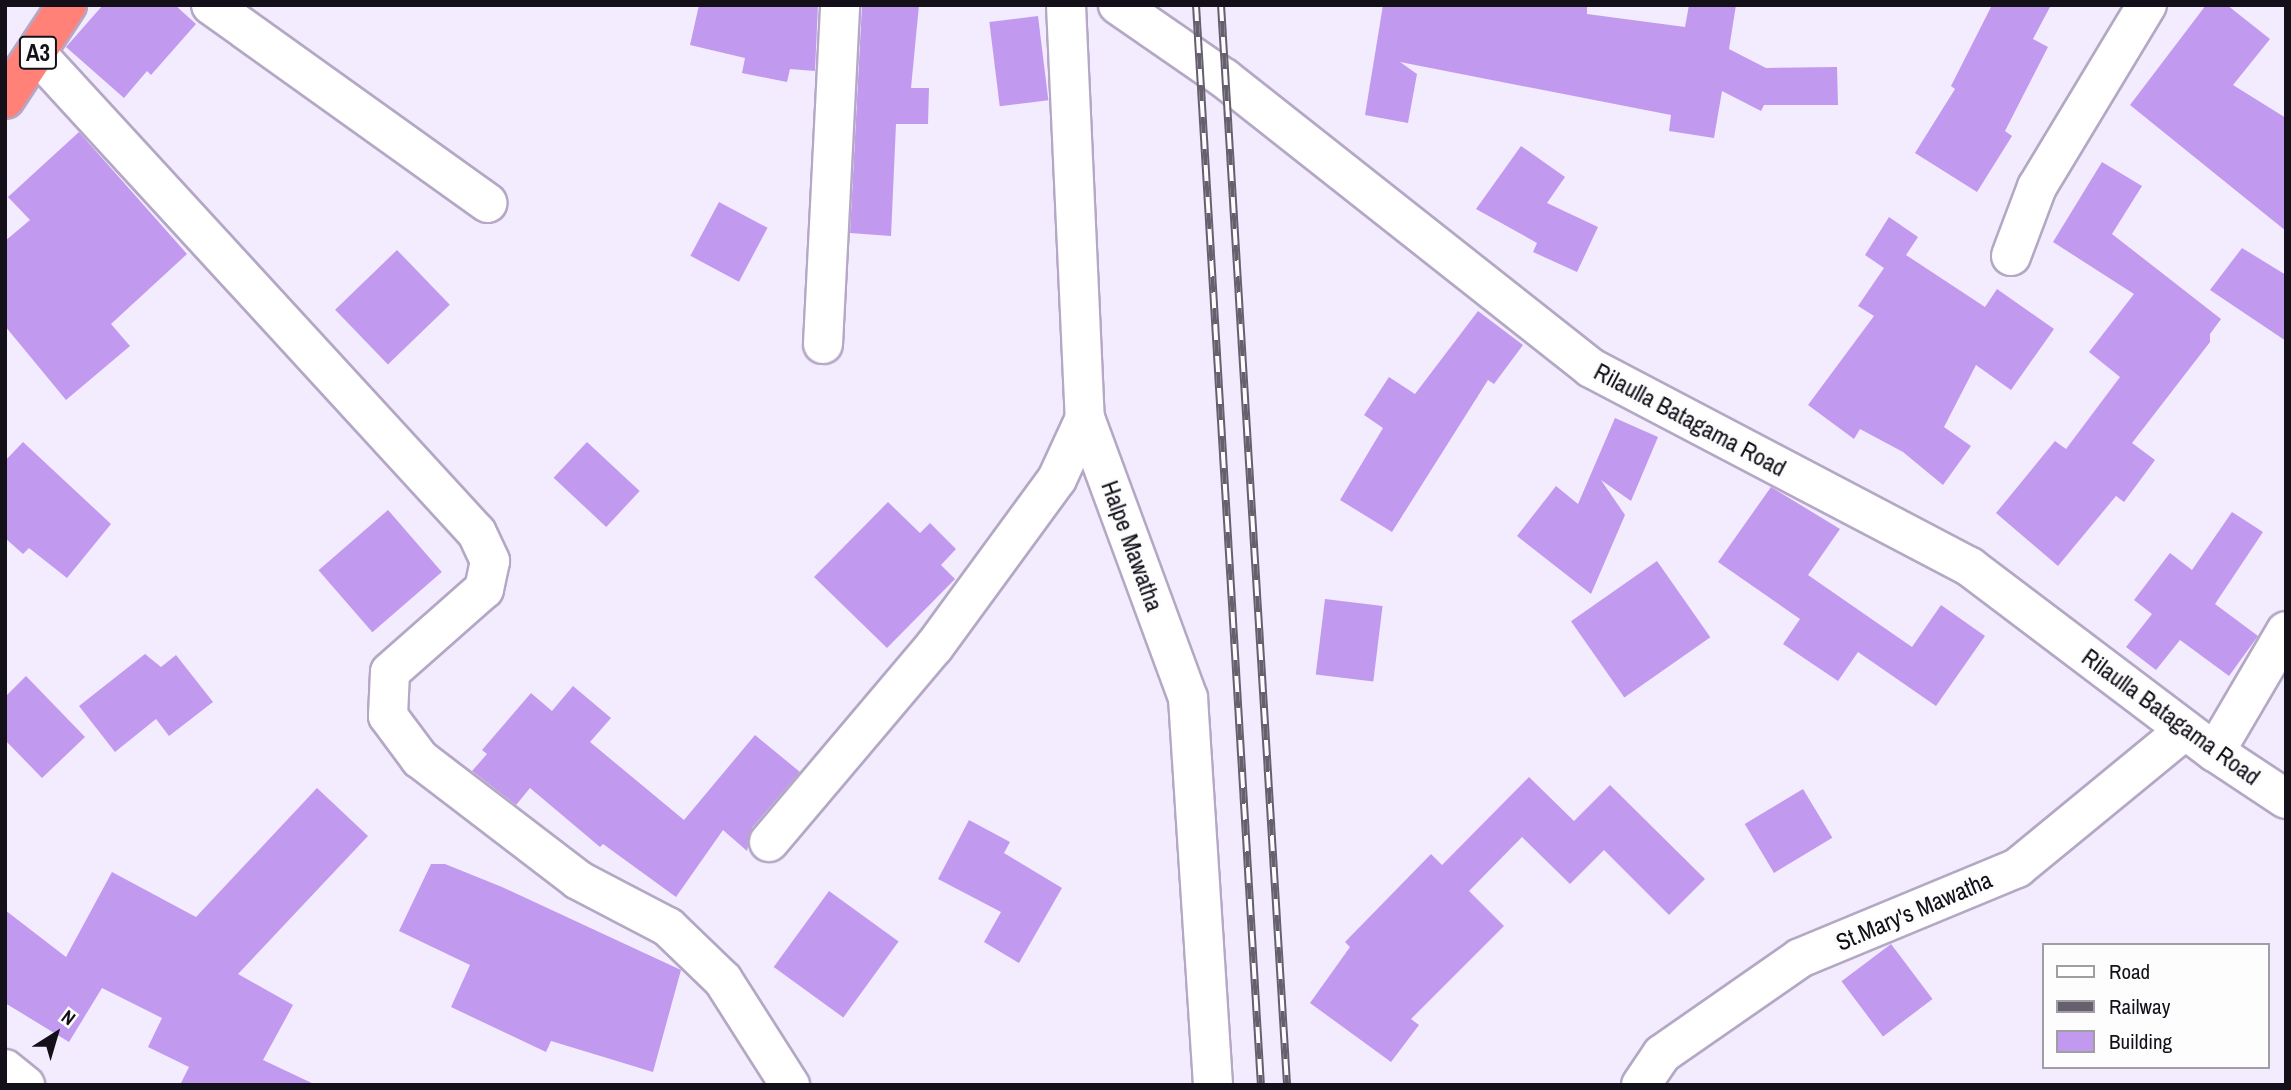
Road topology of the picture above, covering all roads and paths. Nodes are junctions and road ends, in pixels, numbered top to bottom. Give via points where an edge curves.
1 (67, 5) edge
2 (211, 5) edge
3 (840, 5) edge
4 (1066, 5) edge
5 (1118, 5) edge
6 (2147, 5) edge
7 (37, 54) junction
8 (5, 99) edge
9 (488, 203) dead end
10 (2011, 256) dead end
11 (823, 344) dead end
12 (1085, 418) junction
13 (2286, 631) edge
14 (2200, 741) junction
15 (2286, 799) edge
16 (769, 842) dead end
17 (5, 1069) edge
18 (25, 1085) edge
19 (790, 1085) edge
20 (1213, 1085) edge
21 (1641, 1085) edge

1 - 7 highway, A3
2 - 9 street
3 - 11 street
4 - 12 street, Halpe Mawatha
5 - 14 street, Rilaulla Batagama Road via 1224,78 1591,368 1970,567
6 - 10 street via 2037,187
7 - 8 highway, A3
7 - 19 street via 477,533 491,561 484,589 390,673 388,716 420,759 578,880 668,927 723,980
12 - 16 street via 1057,479 934,647
12 - 20 street, Halpe Mawatha via 1188,698
13 - 14 street, St.Mary's Mawatha
14 - 15 street, Rilaulla Batagama Road
14 - 21 street, St.Mary's Mawatha via 2017,869 1800,958 1662,1054
17 - 18 street

